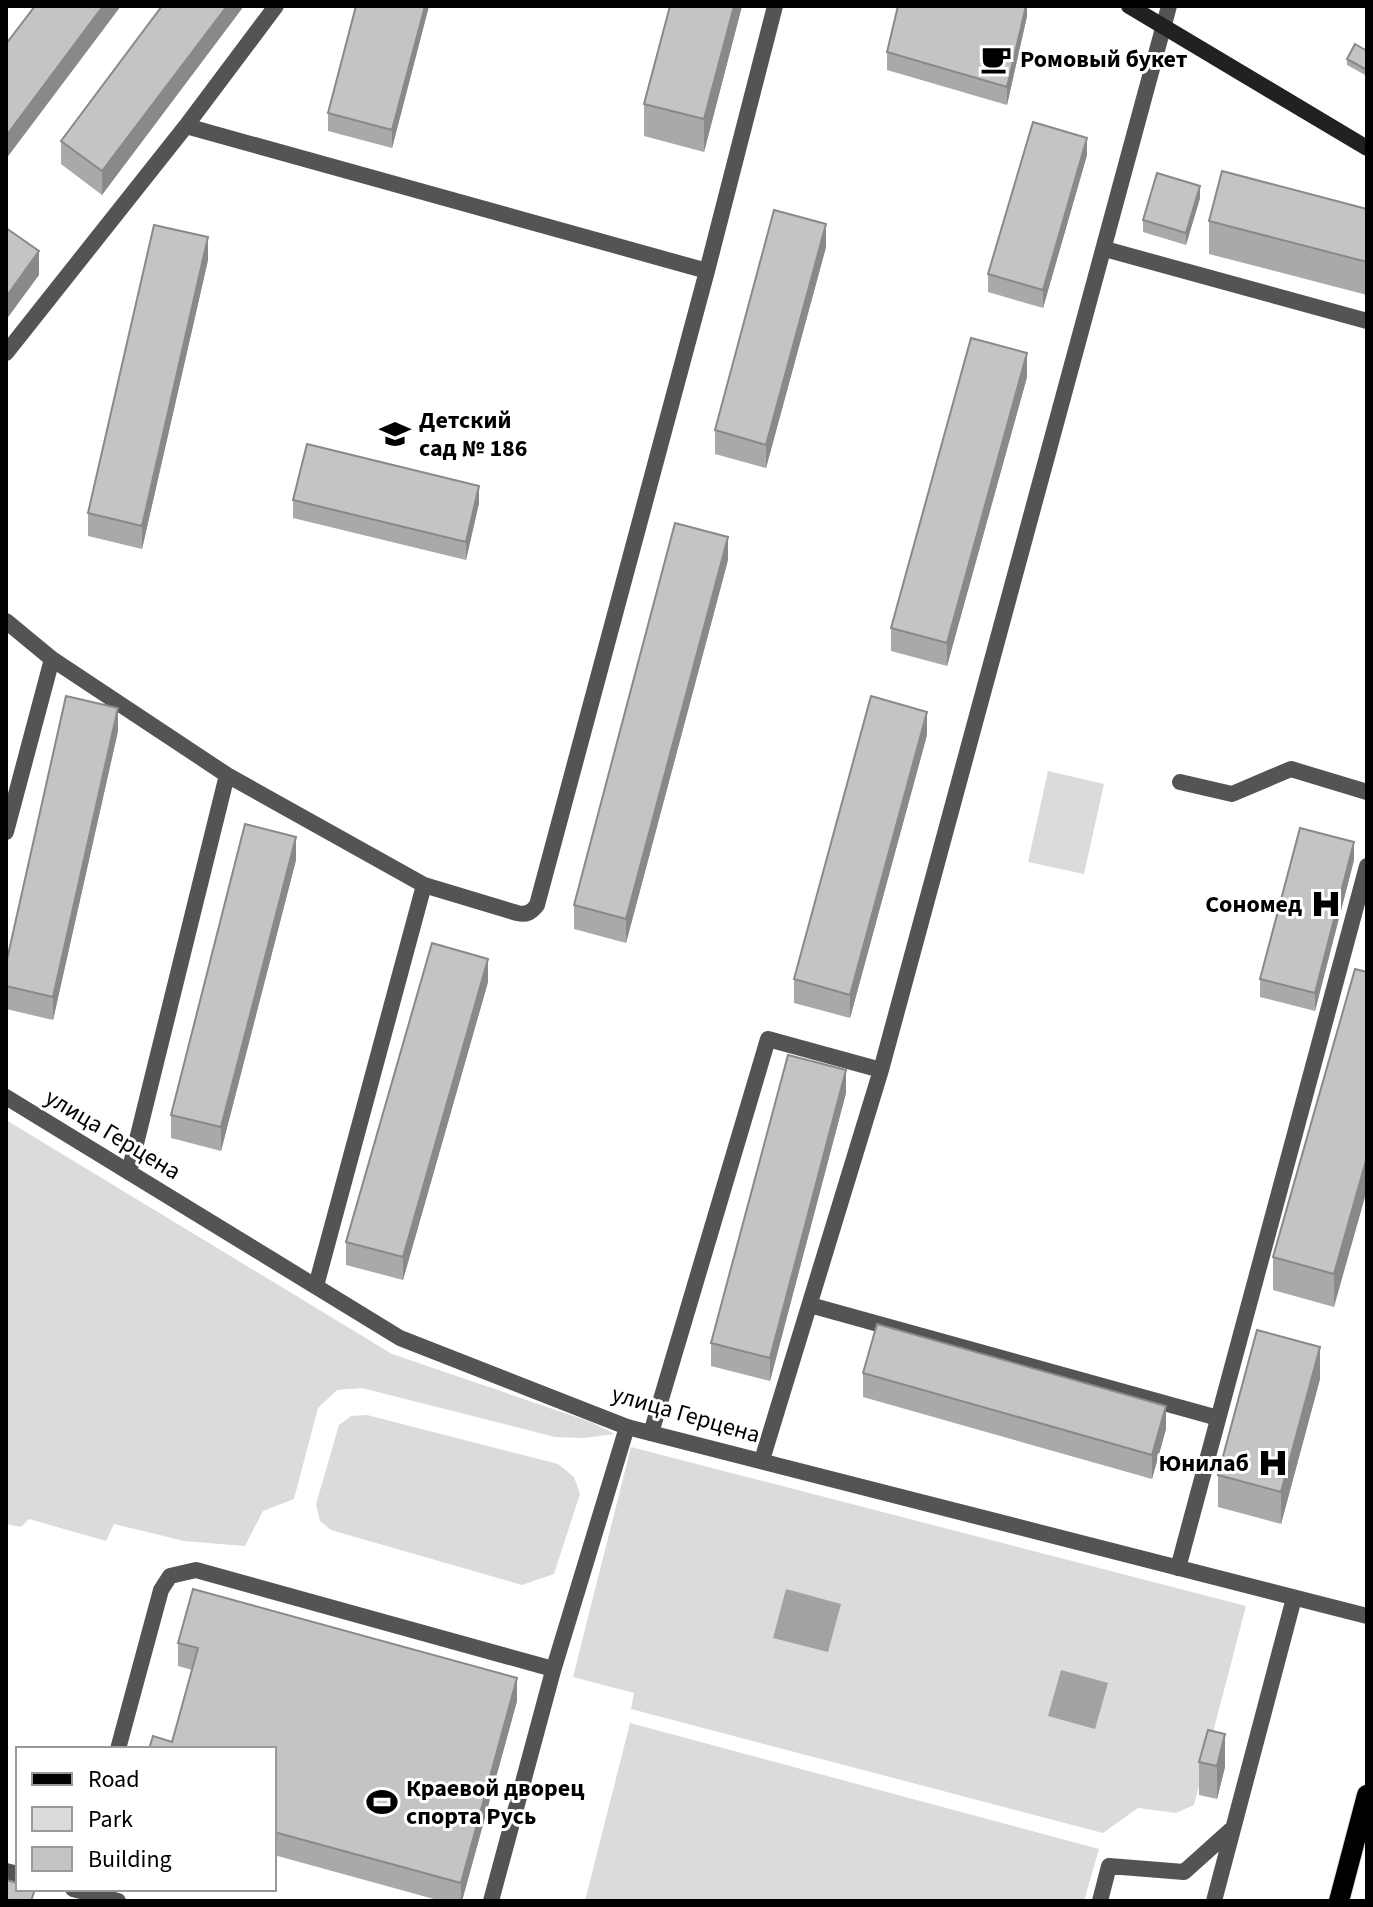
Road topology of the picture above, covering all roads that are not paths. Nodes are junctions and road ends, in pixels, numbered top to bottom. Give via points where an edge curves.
1 (276, 6) edge
2 (775, 6) edge
3 (1129, 6) edge
4 (1169, 6) edge
5 (1164, 27) junction
6 (186, 126) junction
7 (1367, 148) edge
8 (1105, 249) junction
9 (707, 271) junction
10 (1367, 321) edge
11 (6, 353) edge
12 (6, 621) edge
13 (52, 659) junction
14 (227, 775) junction
15 (1180, 782) dead end
16 (1367, 792) edge
17 (6, 832) edge
18 (1367, 866) edge
19 (424, 885) junction
20 (881, 1070) junction
21 (6, 1097) edge
22 (129, 1172) junction
23 (316, 1286) junction
24 (810, 1305) junction
25 (1218, 1418) junction
26 (627, 1427) junction
27 (651, 1433) junction
28 (762, 1460) junction
29 (1178, 1568) junction
30 (1294, 1598) junction
31 (1367, 1616) edge
32 (553, 1669) junction
33 (119, 1747) edge
34 (1367, 1795) edge
35 (1233, 1828) junction
36 (80, 1891) edge
37 (118, 1901) edge
38 (491, 1901) edge
39 (1100, 1901) edge
40 (1214, 1901) edge
41 (1339, 1901) edge

1 - 6 street
2 - 9 street
3 - 5 main road
4 - 5 street
5 - 7 main road
5 - 8 street
6 - 9 street
6 - 11 street
8 - 10 street
8 - 20 street
9 - 19 street via 537,905 525,914
12 - 13 street
13 - 14 street
13 - 17 street
14 - 19 street
14 - 22 street
15 - 16 street via 1232,794 1291,769
18 - 25 street
19 - 23 street
20 - 24 street
20 - 27 street via 768,1039
21 - 22 street, улица Герцена
22 - 23 street, улица Герцена
23 - 26 street, улица Герцена via 400,1338
24 - 25 street
24 - 28 street
25 - 29 street
26 - 27 street, улица Герцена
26 - 32 street
27 - 28 street, улица Герцена
28 - 29 street, улица Герцена
29 - 30 street, улица Герцена
30 - 31 street, улица Герцена
30 - 35 street
32 - 33 street via 196,1570 170,1576 161,1590
32 - 38 street
34 - 41 main road
35 - 39 street via 1184,1872 1109,1866
35 - 40 street
36 - 37 street

